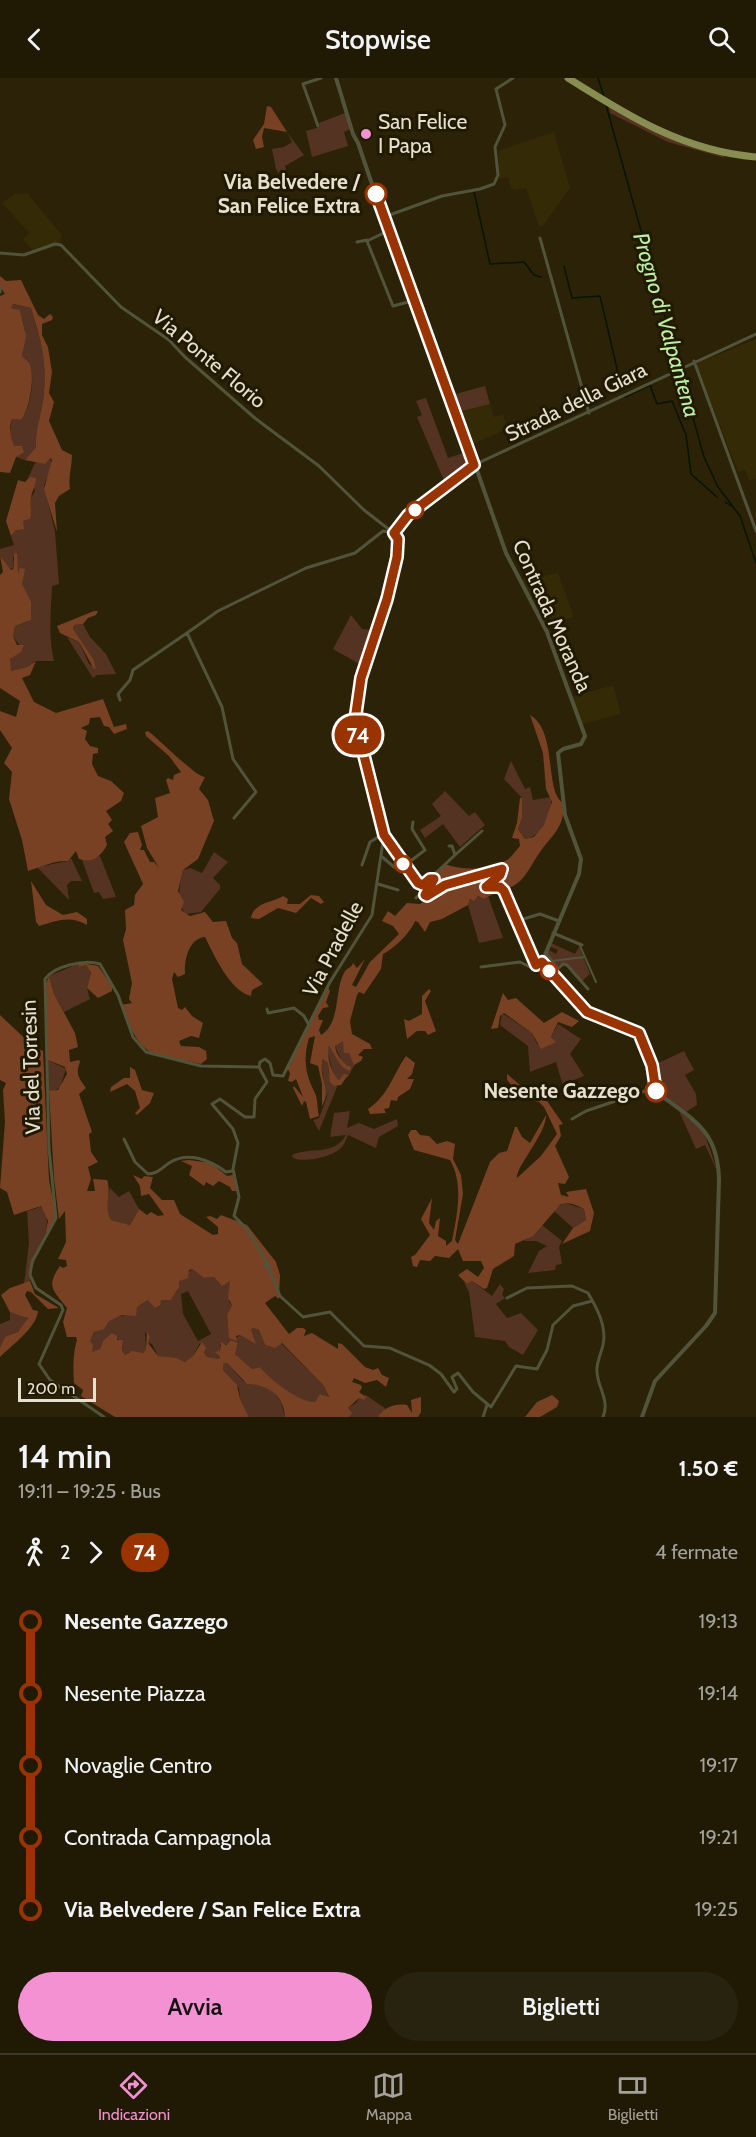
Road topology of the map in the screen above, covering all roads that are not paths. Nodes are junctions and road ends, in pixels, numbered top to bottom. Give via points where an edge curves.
1 (321, 78) edge
2 (336, 78) edge
3 (513, 78) edge
4 (568, 78) edge
5 (575, 78) edge
6 (588, 88) junction
7 (318, 126) dead end
8 (756, 155) edge
9 (384, 217) junction
10 (388, 231) junction
11 (540, 238) dead end
12 (367, 240) junction
13 (357, 242) dead end
14 (0, 253) edge
15 (0, 287) edge
16 (0, 292) edge
17 (416, 300) junction
18 (756, 334) edge
19 (694, 361) junction
20 (589, 413) junction
21 (474, 465) junction
22 (756, 531) edge
23 (392, 532) junction
24 (187, 633) junction
25 (120, 700) dead end
26 (234, 818) dead end
27 (413, 822) dead end
28 (482, 831) dead end
29 (384, 834) junction
30 (449, 846) dead end
31 (454, 855) junction
32 (381, 856) junction
33 (362, 865) dead end
34 (404, 866) junction
35 (394, 867) dead end
36 (432, 878) junction
37 (425, 884) junction
38 (378, 885) junction
39 (398, 890) dead end
40 (416, 898) dead end
41 (517, 921) junction
42 (559, 921) junction
43 (553, 933) junction
44 (581, 946) joint
45 (545, 952) junction
46 (584, 957) junction
47 (552, 961) junction
48 (542, 962) junction
49 (536, 965) junction
50 (481, 967) dead end
51 (558, 968) junction
52 (552, 974) junction
53 (596, 982) dead end
54 (588, 989) dead end
55 (267, 1008) dead end
56 (309, 1025) junction
57 (259, 1067) junction
58 (654, 1089) junction
59 (572, 1119) dead end
60 (124, 1138) dead end
61 (233, 1169) junction
62 (264, 1265) dead end
63 (268, 1269) junction
64 (507, 1298) dead end
65 (592, 1301) junction
66 (485, 1401) junction
67 (104, 1417) edge
68 (483, 1417) edge
69 (603, 1417) edge
70 (642, 1417) edge

1 - 7 street via 303,84
2 - 9 street, Contrada Moranda via 354,129 352,134
3 - 9 street via 496,89 505,125 495,147 498,175 494,184 442,196
4 - 6 highway
5 - 6 highway
6 - 8 highway via 649,123 689,140
9 - 10 street, Contrada Moranda
10 - 12 street
10 - 17 street, Contrada Moranda
11 - 20 street
12 - 13 street
12 - 17 street via 391,305
14 - 23 street, Via Ponte Florio via 24,255 62,245 121,307 169,340 256,419 319,466
15 - 16 street
17 - 21 street, Contrada Moranda
18 - 19 street, Strada della Giara
19 - 20 street, Strada della Giara
19 - 22 street
20 - 21 street, Strada della Giara
21 - 23 street, Strada della Giara via 408,515
21 - 42 street, Contrada Moranda via 515,574 547,632 585,736 584,742 563,749 557,757 565,815 581,859 579,874
23 - 24 street via 383,531 351,555 312,565 232,604 198,622
23 - 29 street via 399,546 355,709 356,730
24 - 25 street via 133,670 130,680 117,694
24 - 26 street via 222,707 233,759 256,792
27 - 34 street via 412,829 425,850
28 - 31 street
29 - 32 street, Via Pradelle
29 - 33 street via 370,842
29 - 34 street
30 - 31 street
31 - 36 street
32 - 35 street
32 - 38 street, Via Pradelle
34 - 37 street via 418,883
36 - 37 street
36 - 41 street via 427,896 445,885 502,869 486,887 500,887 504,891
37 - 40 street
38 - 39 street, Via Pradelle
38 - 56 street, Via Pradelle via 368,924 330,982
41 - 42 street via 540,914
41 - 49 street
42 - 43 street
43 - 44 street
43 - 45 street
44 - 46 street
45 - 47 street
45 - 48 street
46 - 47 street
46 - 53 street
47 - 51 street
48 - 49 street
48 - 52 street
49 - 50 street via 532,968 520,962
51 - 52 street
51 - 54 street via 567,965
52 - 58 street via 587,1012 639,1033 653,1068
55 - 56 street, Via Pradelle via 268,1013 294,1008
56 - 57 street, Via Pradelle via 283,1076 273,1075 265,1059
57 - 61 street via 267,1083 255,1100 254,1117 245,1117 220,1099 212,1104 236,1135 239,1148
57 - 67 street, Via del Torresin via 201,1066 150,1054 134,1040 118,994 100,964 86,961 49,973 44,1001 49,1149 56,1218 32,1262 31,1280 63,1311 39,1359 40,1368 50,1380
58 - 59 street
58 - 70 street via 701,1125 709,1136 719,1175 716,1306 712,1318 655,1381
60 - 61 street via 135,1162 148,1174 174,1160 188,1158 209,1161 226,1172
61 - 63 street via 239,1189 234,1216 247,1229 269,1264
62 - 63 street
63 - 66 street via 280,1296 303,1317 330,1312 364,1346 390,1348 429,1365 454,1392 457,1389 452,1377 458,1373
64 - 65 street via 524,1288 568,1286 583,1289
65 - 66 street via 573,1306 553,1325 537,1369 516,1366 493,1406
65 - 69 street via 604,1333 596,1369 606,1404
66 - 68 street via 488,1408

